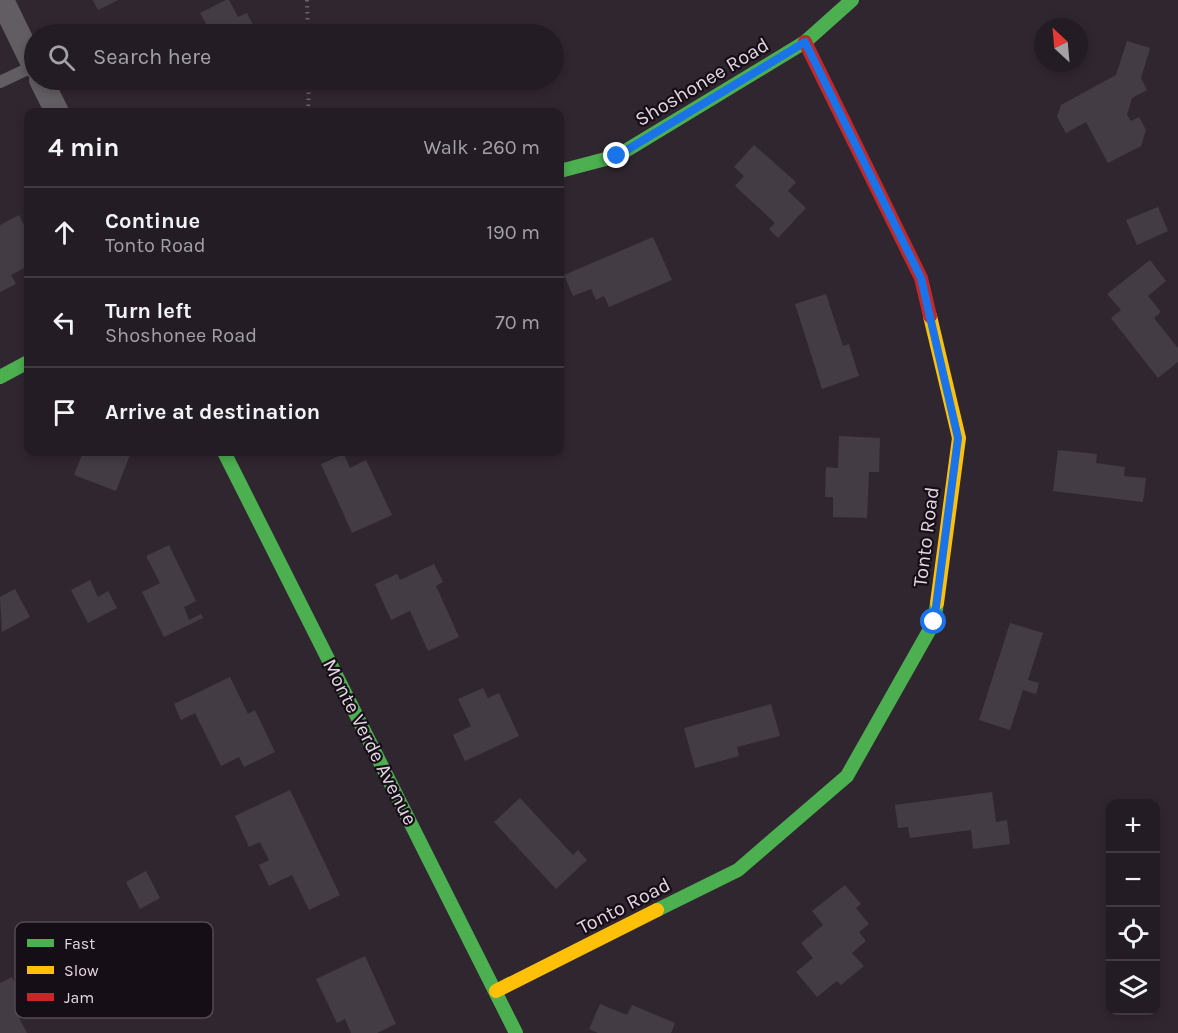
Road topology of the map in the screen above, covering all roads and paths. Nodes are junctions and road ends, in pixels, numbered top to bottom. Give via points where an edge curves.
1 (2, 0) edge
2 (307, 0) edge
3 (852, 0) edge
4 (308, 24) edge
5 (805, 42) junction
6 (24, 45) edge
7 (24, 71) edge
8 (0, 82) edge
9 (46, 90) edge
10 (309, 90) edge
11 (55, 108) edge
12 (308, 108) edge
13 (564, 170) edge
14 (24, 364) edge
15 (0, 377) edge
16 (226, 456) edge
17 (496, 991) junction
18 (516, 1033) edge

1 - 6 street
2 - 4 path
3 - 5 street, Shoshonee Road
5 - 13 street, Shoshonee Road via 617,156
5 - 17 street, Tonto Road via 921,278 958,438 934,622 847,776 738,870
7 - 8 lane
9 - 11 street
10 - 12 path
14 - 15 street
16 - 17 street, Monte Verde Avenue
17 - 18 street, Monte Verde Avenue

